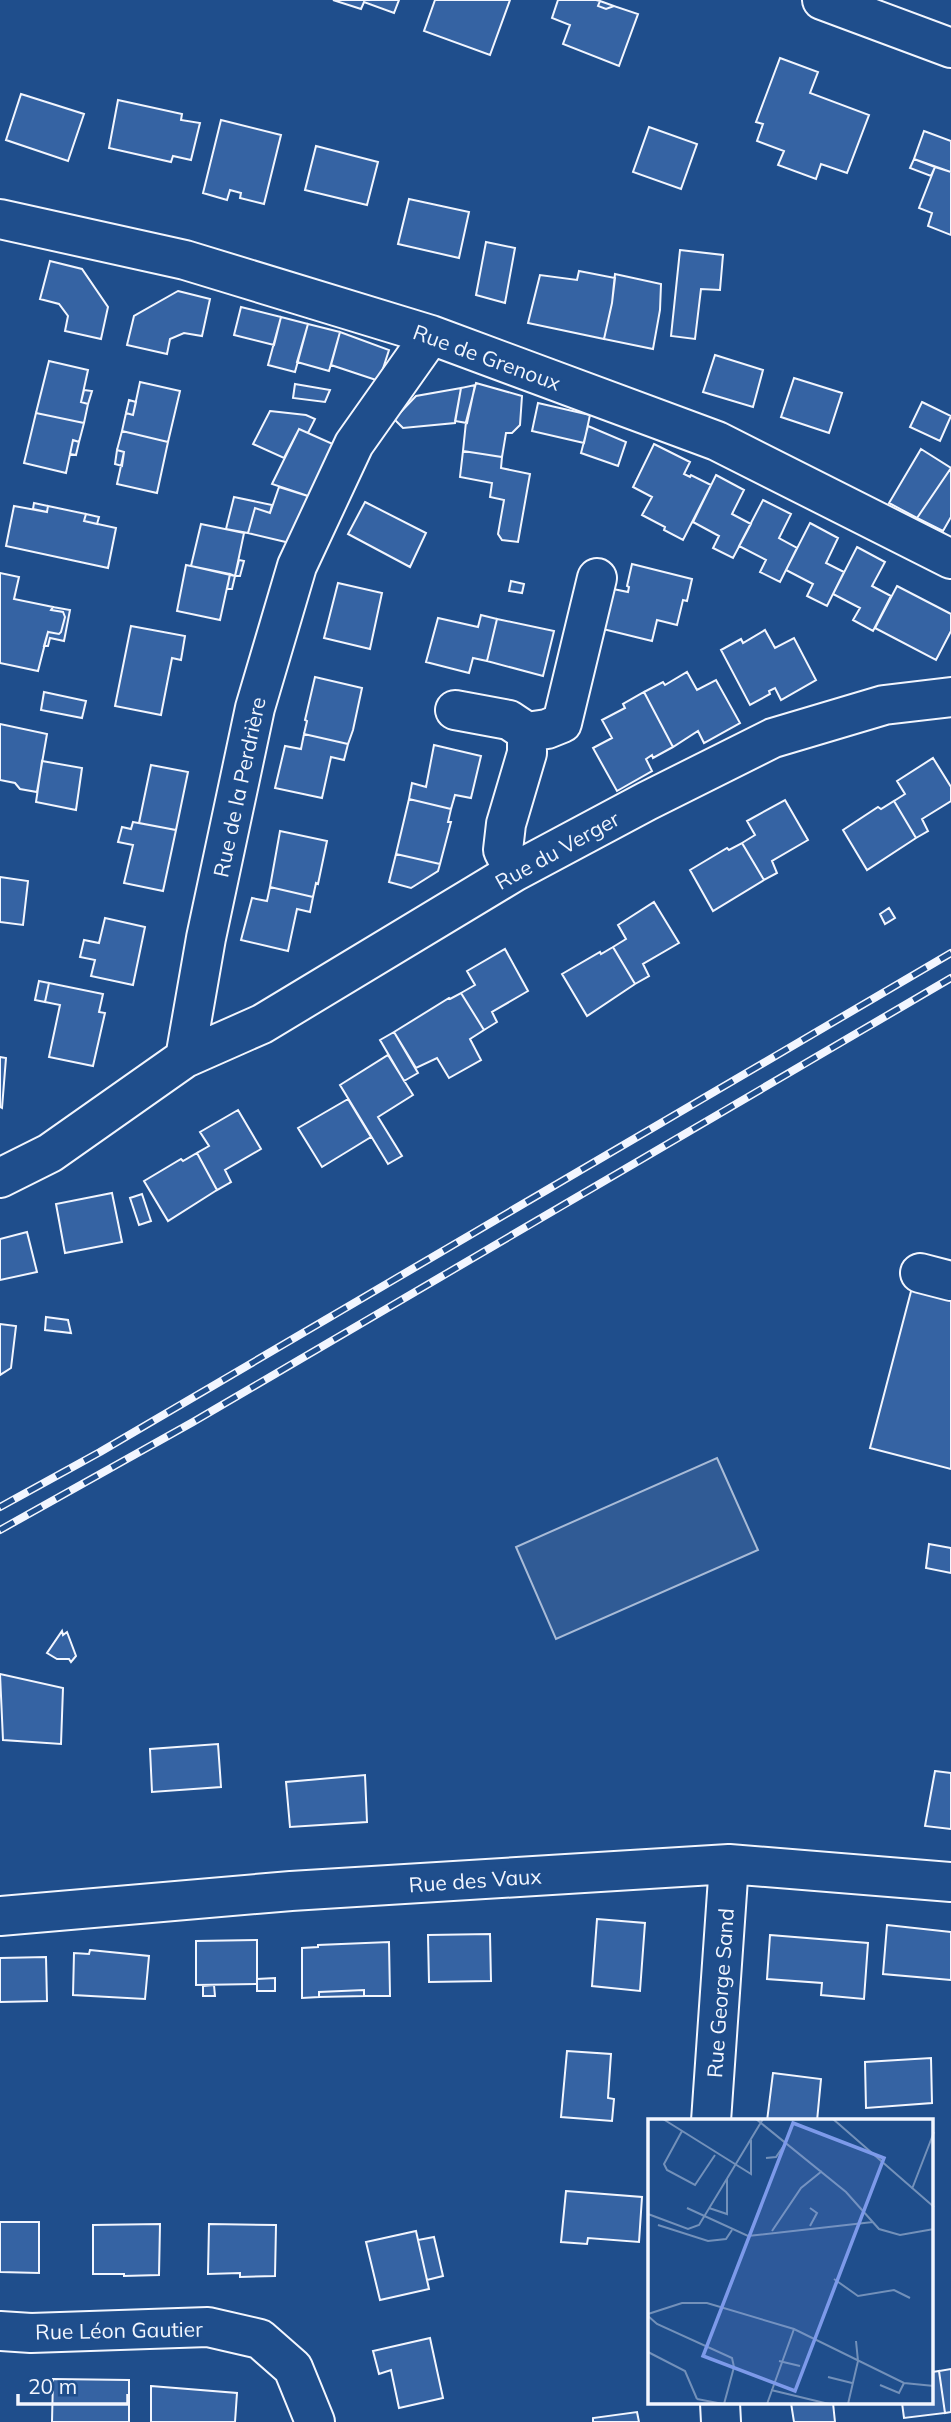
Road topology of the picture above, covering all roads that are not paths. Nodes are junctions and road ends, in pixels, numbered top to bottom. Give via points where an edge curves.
1 (822, 0) edge
2 (951, 48) edge
3 (0, 219) edge
4 (431, 335) junction
5 (951, 559) edge
6 (597, 578) dead end
7 (951, 696) edge
8 (455, 710) dead end
9 (527, 732) junction
10 (514, 872) junction
11 (185, 1058) junction
12 (0, 1178) edge
13 (729, 1864) junction
14 (951, 1882) edge
15 (0, 1916) edge
16 (711, 2119) edge
17 (0, 2330) edge
18 (720, 2404) edge
19 (315, 2422) edge
20 (721, 2422) edge

1 - 2 street
3 - 4 street, Rue de Grenoux via 185,260
4 - 5 street, Rue de Grenoux via 717,441
4 - 11 street, Rue de la Perdrière via 354,444 297,566 255,708
6 - 9 street via 562,723
7 - 10 street, Rue du Verger via 884,705 773,738
8 - 9 street via 509,720
9 - 10 street via 527,753 503,850
10 - 11 street, Rue du Verger via 262,1024
11 - 12 street via 50,1153
13 - 14 street, Rue des Vaux
13 - 15 street, Rue des Vaux via 291,1891
13 - 16 street, Rue George Sand
17 - 19 street, Rue Léon Gautier via 208,2327 260,2339 293,2368
18 - 20 street

